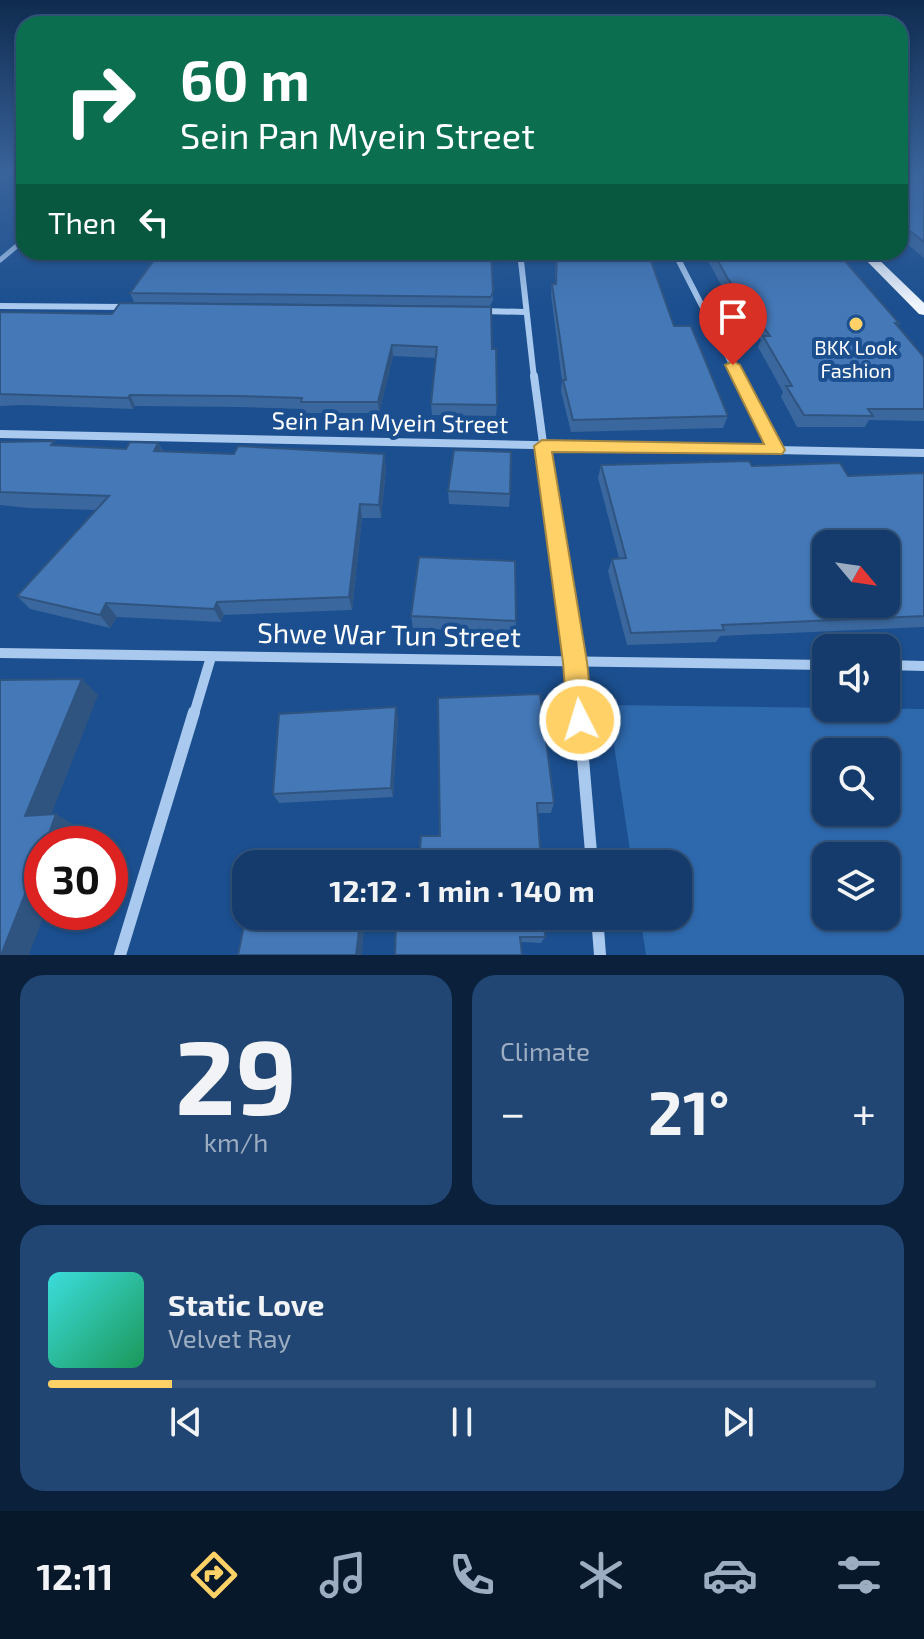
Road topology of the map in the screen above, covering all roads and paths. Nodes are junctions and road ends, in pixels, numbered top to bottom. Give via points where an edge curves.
1 (16, 247) edge
2 (0, 260) edge
3 (521, 260) edge
4 (679, 260) edge
5 (872, 260) edge
6 (0, 306) edge
7 (128, 307) edge
8 (478, 311) edge
9 (924, 311) edge
10 (526, 312) junction
11 (0, 434) edge
12 (542, 446) junction
13 (776, 450) junction
14 (924, 453) edge
15 (0, 653) edge
16 (211, 657) junction
17 (575, 662) junction
18 (812, 665) edge
19 (900, 665) edge
20 (924, 666) edge
21 (591, 850) edge
22 (598, 930) edge
23 (120, 955) edge
24 (600, 955) edge

1 - 2 street
3 - 10 street
4 - 13 street
5 - 9 main road
6 - 7 street
8 - 10 street
10 - 12 street
11 - 12 street, Sein Pan Myein Street
12 - 13 street, Sein Pan Myein Street
12 - 17 street
13 - 14 street, Sein Pan Myein Street
15 - 16 street, Shwe War Tun Street
16 - 17 street, Shwe War Tun Street
16 - 23 street
17 - 18 street, Shwe War Tun Street
17 - 21 street
19 - 20 street
22 - 24 street

